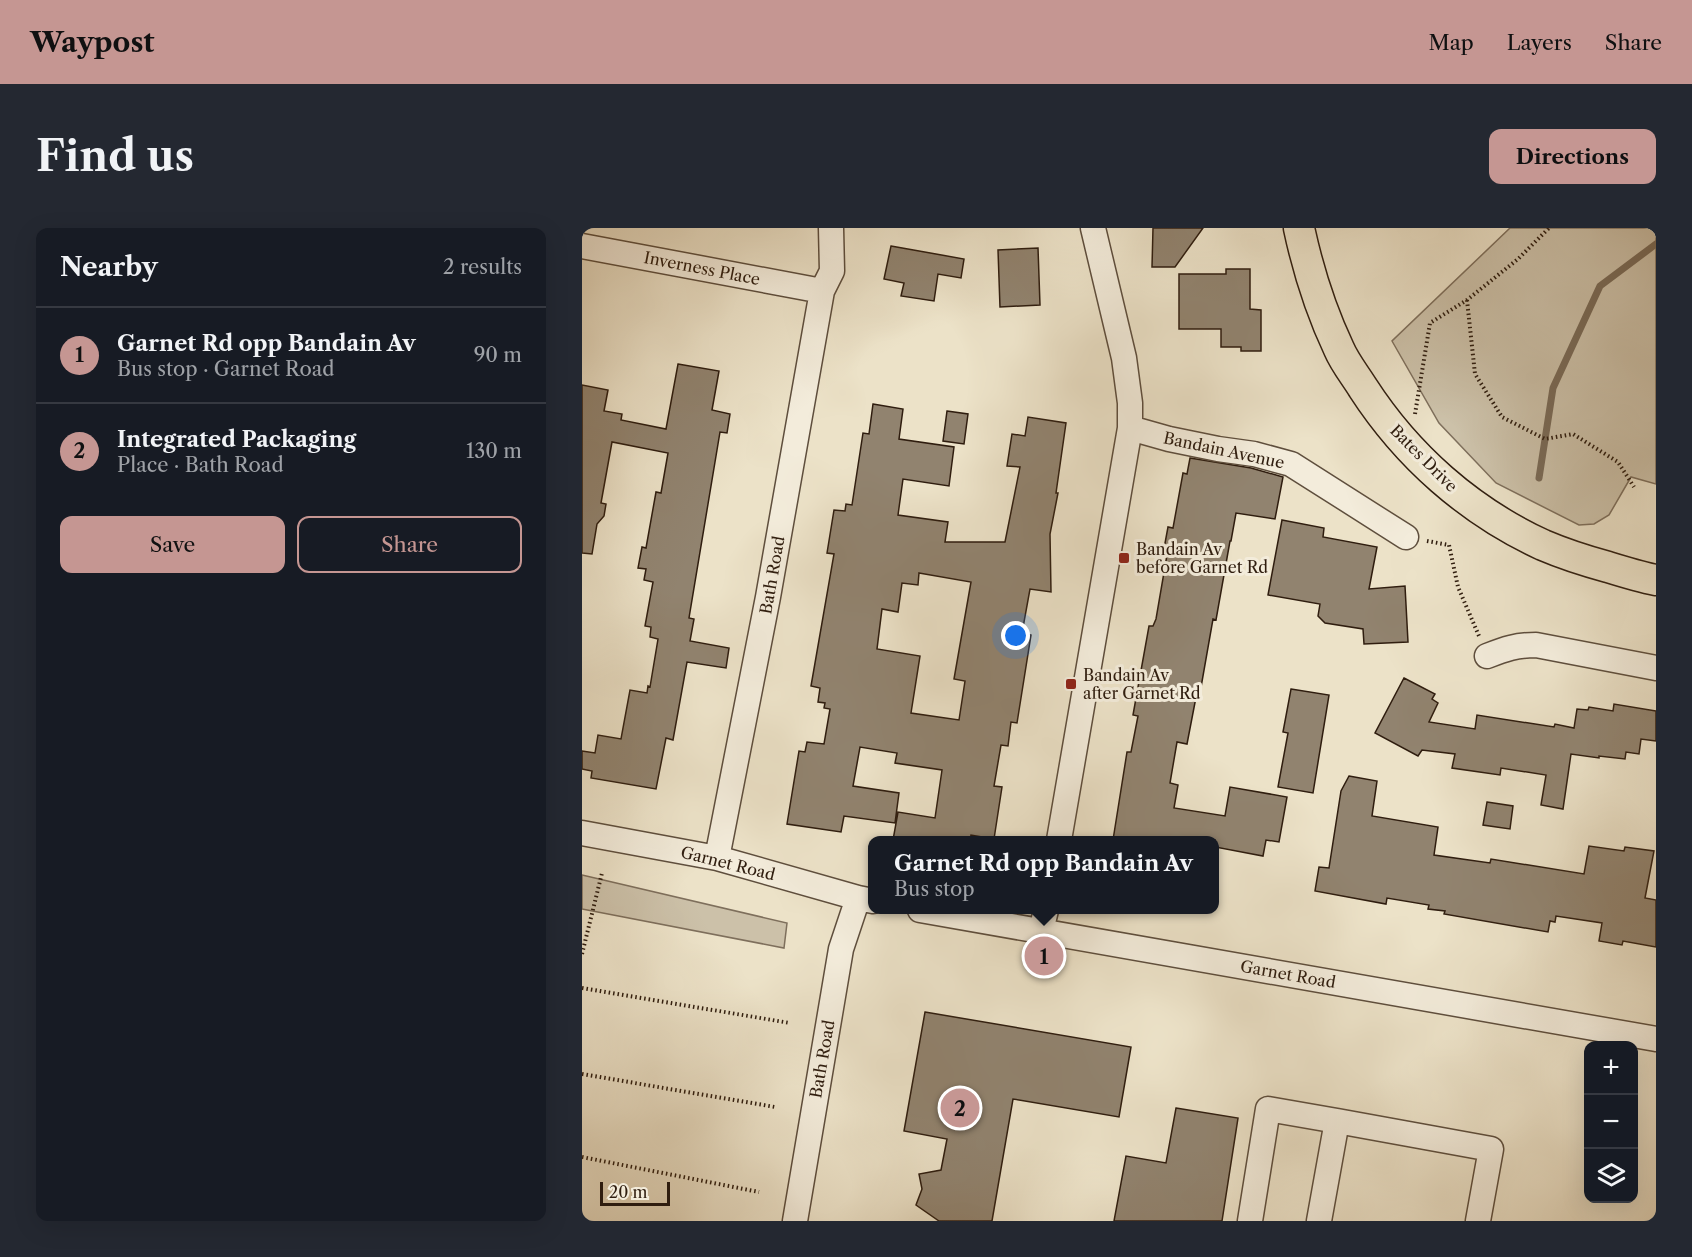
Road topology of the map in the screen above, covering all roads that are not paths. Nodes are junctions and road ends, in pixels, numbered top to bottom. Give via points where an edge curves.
1 (831, 228) edge
2 (1093, 228) edge
3 (1299, 228) edge
4 (582, 246) edge
5 (822, 291) junction
6 (1130, 428) junction
7 (1406, 537) road end
8 (1656, 580) edge
9 (1487, 656) road end
10 (1656, 668) edge
11 (582, 833) edge
12 (1060, 836) edge
13 (717, 858) junction
14 (865, 900) edge
15 (976, 914) edge
16 (1043, 920) edge
17 (1656, 1039) edge
18 (1337, 1121) junction
19 (795, 1221) edge
20 (1250, 1221) edge
21 (1319, 1221) edge
22 (1478, 1221) edge

1 - 5 street, Bath Road via 832,272
2 - 6 street via 1124,358
3 - 8 main road, Bates Drive via 1318,297 1340,351 1370,398 1410,448 1444,482 1484,513 1544,545
4 - 5 street, Inverness Place
5 - 13 street, Bath Road
6 - 7 street, Bandain Avenue via 1291,464
6 - 12 street
9 - 10 street via 1514,646 1536,645
11 - 13 street, Garnet Road
13 - 14 street, Garnet Road
14 - 19 street, Bath Road via 841,950
15 - 16 street, Garnet Road
16 - 17 street, Garnet Road
18 - 20 street via 1268,1109
18 - 21 street
18 - 22 street via 1491,1149

